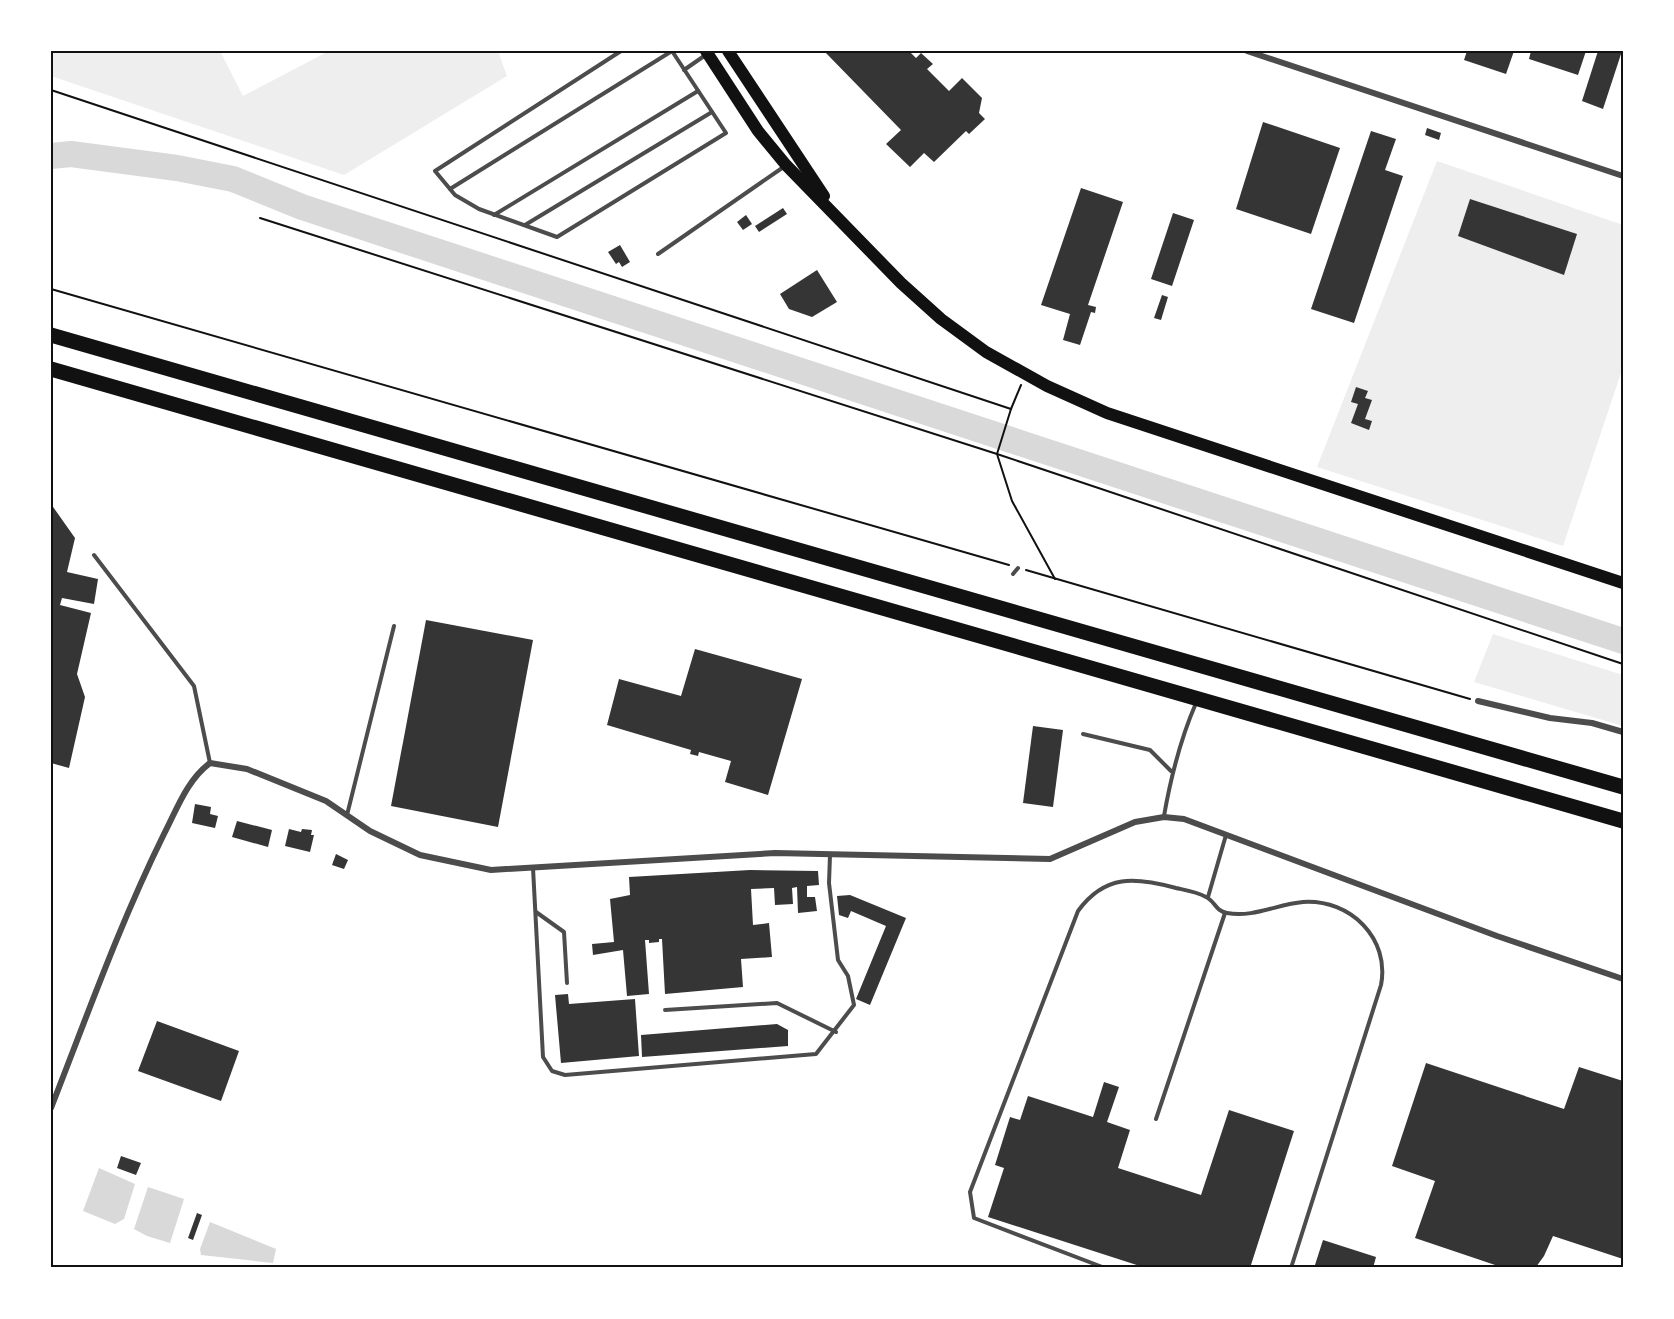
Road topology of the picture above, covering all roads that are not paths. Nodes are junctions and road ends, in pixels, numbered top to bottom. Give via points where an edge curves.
1 (621, 51) edge
2 (672, 51) edge
3 (728, 51) edge
4 (1247, 51) edge
5 (707, 52) edge
6 (684, 70) junction
7 (698, 91) junction
8 (712, 112) junction
9 (797, 156) junction
10 (786, 165) junction
11 (1623, 176) edge
12 (450, 189) junction
13 (494, 215) junction
14 (840, 222) junction
15 (525, 226) junction
16 (658, 254) dead end
17 (51, 335) edge
18 (51, 369) edge
19 (94, 555) dead end
20 (1018, 568) road end
21 (1013, 574) dead end
22 (1623, 583) edge
23 (394, 626) dead end
24 (1198, 697) junction
25 (1478, 701) road end
26 (1623, 732) edge
27 (1083, 734) dead end
28 (210, 763) junction
29 (1171, 771) junction
30 (1623, 787) edge
31 (347, 815) junction
32 (1164, 817) junction
33 (1623, 821) edge
34 (1227, 835) junction
35 (830, 855) junction
36 (532, 868) junction
37 (1208, 897) junction
38 (535, 911) junction
39 (1225, 913) junction
40 (1623, 979) edge
41 (567, 983) dead end
42 (665, 1010) dead end
43 (836, 1032) junction
44 (51, 1108) edge
45 (1156, 1119) dead end
46 (1105, 1268) edge
47 (1291, 1268) edge

1 - 12 lane via 435,171
2 - 6 lane
2 - 12 lane
3 - 9 main road
4 - 11 street
5 - 6 lane
5 - 10 main road via 758,131
6 - 7 lane
7 - 8 lane
7 - 13 lane
8 - 15 lane
8 - 15 lane via 726,133 557,237
9 - 10 lane
9 - 14 main road
10 - 14 main road
10 - 16 lane
12 - 13 lane
13 - 15 lane
14 - 22 main road via 941,319 986,352 1107,413
17 - 30 highway
18 - 24 highway
19 - 28 lane via 195,686
20 - 21 lane
23 - 31 lane
24 - 29 lane
24 - 33 highway
25 - 26 street
27 - 29 lane via 1150,750
28 - 31 street via 247,769 326,801
28 - 44 street via 198,771 186,791 140,882
29 - 32 lane
31 - 36 street via 420,855 476,868
32 - 34 street via 1184,819
32 - 35 street via 1135,822 1050,859
34 - 37 lane
34 - 40 street
35 - 36 street via 775,854
35 - 43 lane via 829,883 838,960 848,976 854,1005
36 - 38 lane
37 - 39 lane via 1216,909
37 - 46 lane via 1149,880 1128,879 1086,899 1078,911 970,1192 974,1218
38 - 41 lane via 564,932
38 - 43 lane via 543,1057 552,1071 565,1075 816,1054
39 - 45 lane
39 - 47 lane via 1259,912 1304,902 1337,908 1365,925 1380,946 1383,960 1381,985
42 - 43 lane via 777,1003

